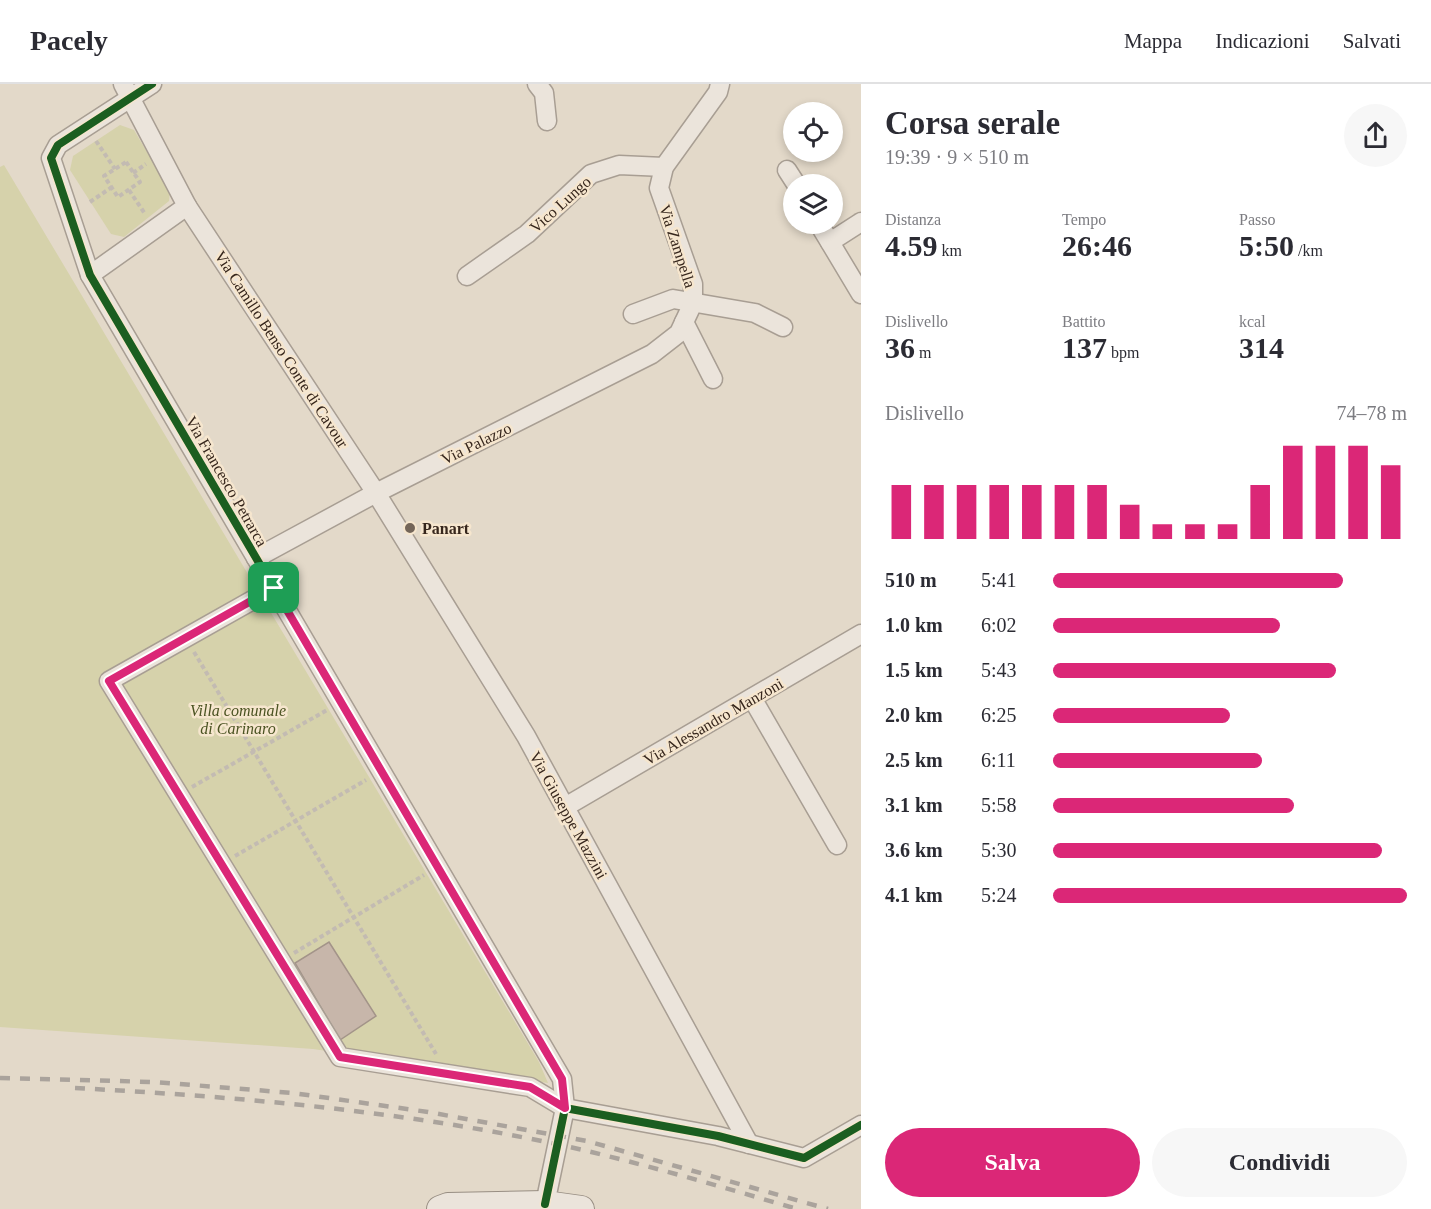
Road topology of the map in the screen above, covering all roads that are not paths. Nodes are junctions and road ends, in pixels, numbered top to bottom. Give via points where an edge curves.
1 (152, 84) edge
2 (537, 84) edge
3 (720, 84) edge
4 (127, 91) edge
5 (547, 122) dead end
6 (664, 167) junction
7 (187, 206) junction
8 (861, 222) edge
9 (825, 234) edge
10 (830, 242) junction
11 (90, 276) junction
12 (467, 276) dead end
13 (861, 294) edge
14 (633, 314) dead end
15 (688, 314) junction
16 (783, 327) dead end
17 (713, 380) dead end
18 (376, 493) junction
19 (256, 558) junction
20 (274, 588) junction
21 (861, 634) edge
22 (752, 698) junction
23 (565, 807) junction
24 (837, 844) dead end
25 (565, 1108) junction
26 (861, 1125) edge
27 (749, 1144) junction
28 (564, 1207) edge
29 (440, 1209) edge

1 - 4 street, Via Francesco Petrarca
2 - 5 street via 544,93
3 - 6 street
4 - 7 street, Via Camillo Benso Conte di Cavour
4 - 11 street, Via Francesco Petrarca via 58,145 51,158
6 - 12 street, Vico Lungo via 619,165 591,174 527,234
6 - 15 street, Via Zampella via 659,188 693,284
7 - 11 street
7 - 18 street, Via Camillo Benso Conte di Cavour
8 - 10 street
9 - 10 street
10 - 13 street
11 - 19 street, Via Francesco Petrarca
14 - 15 street via 673,299
15 - 16 street via 755,313
15 - 17 street, Via Zampella
15 - 18 street, Via Palazzo via 679,333 652,354
18 - 19 street, Via Palazzo
18 - 23 street, Via Giuseppe Mazzini via 526,736
19 - 20 street, Via Francesco Petrarca
20 - 25 street, Via Francesco Petrarca via 562,1079
20 - 25 street via 109,681 340,1057 530,1087
21 - 22 street, Via Alessandro Manzoni
22 - 23 street, Via Alessandro Manzoni
22 - 24 street
23 - 27 street, Via Giuseppe Mazzini
25 - 27 street
25 - 28 street, Via Francesco Petrarca
26 - 27 street via 804,1158
28 - 29 main road

